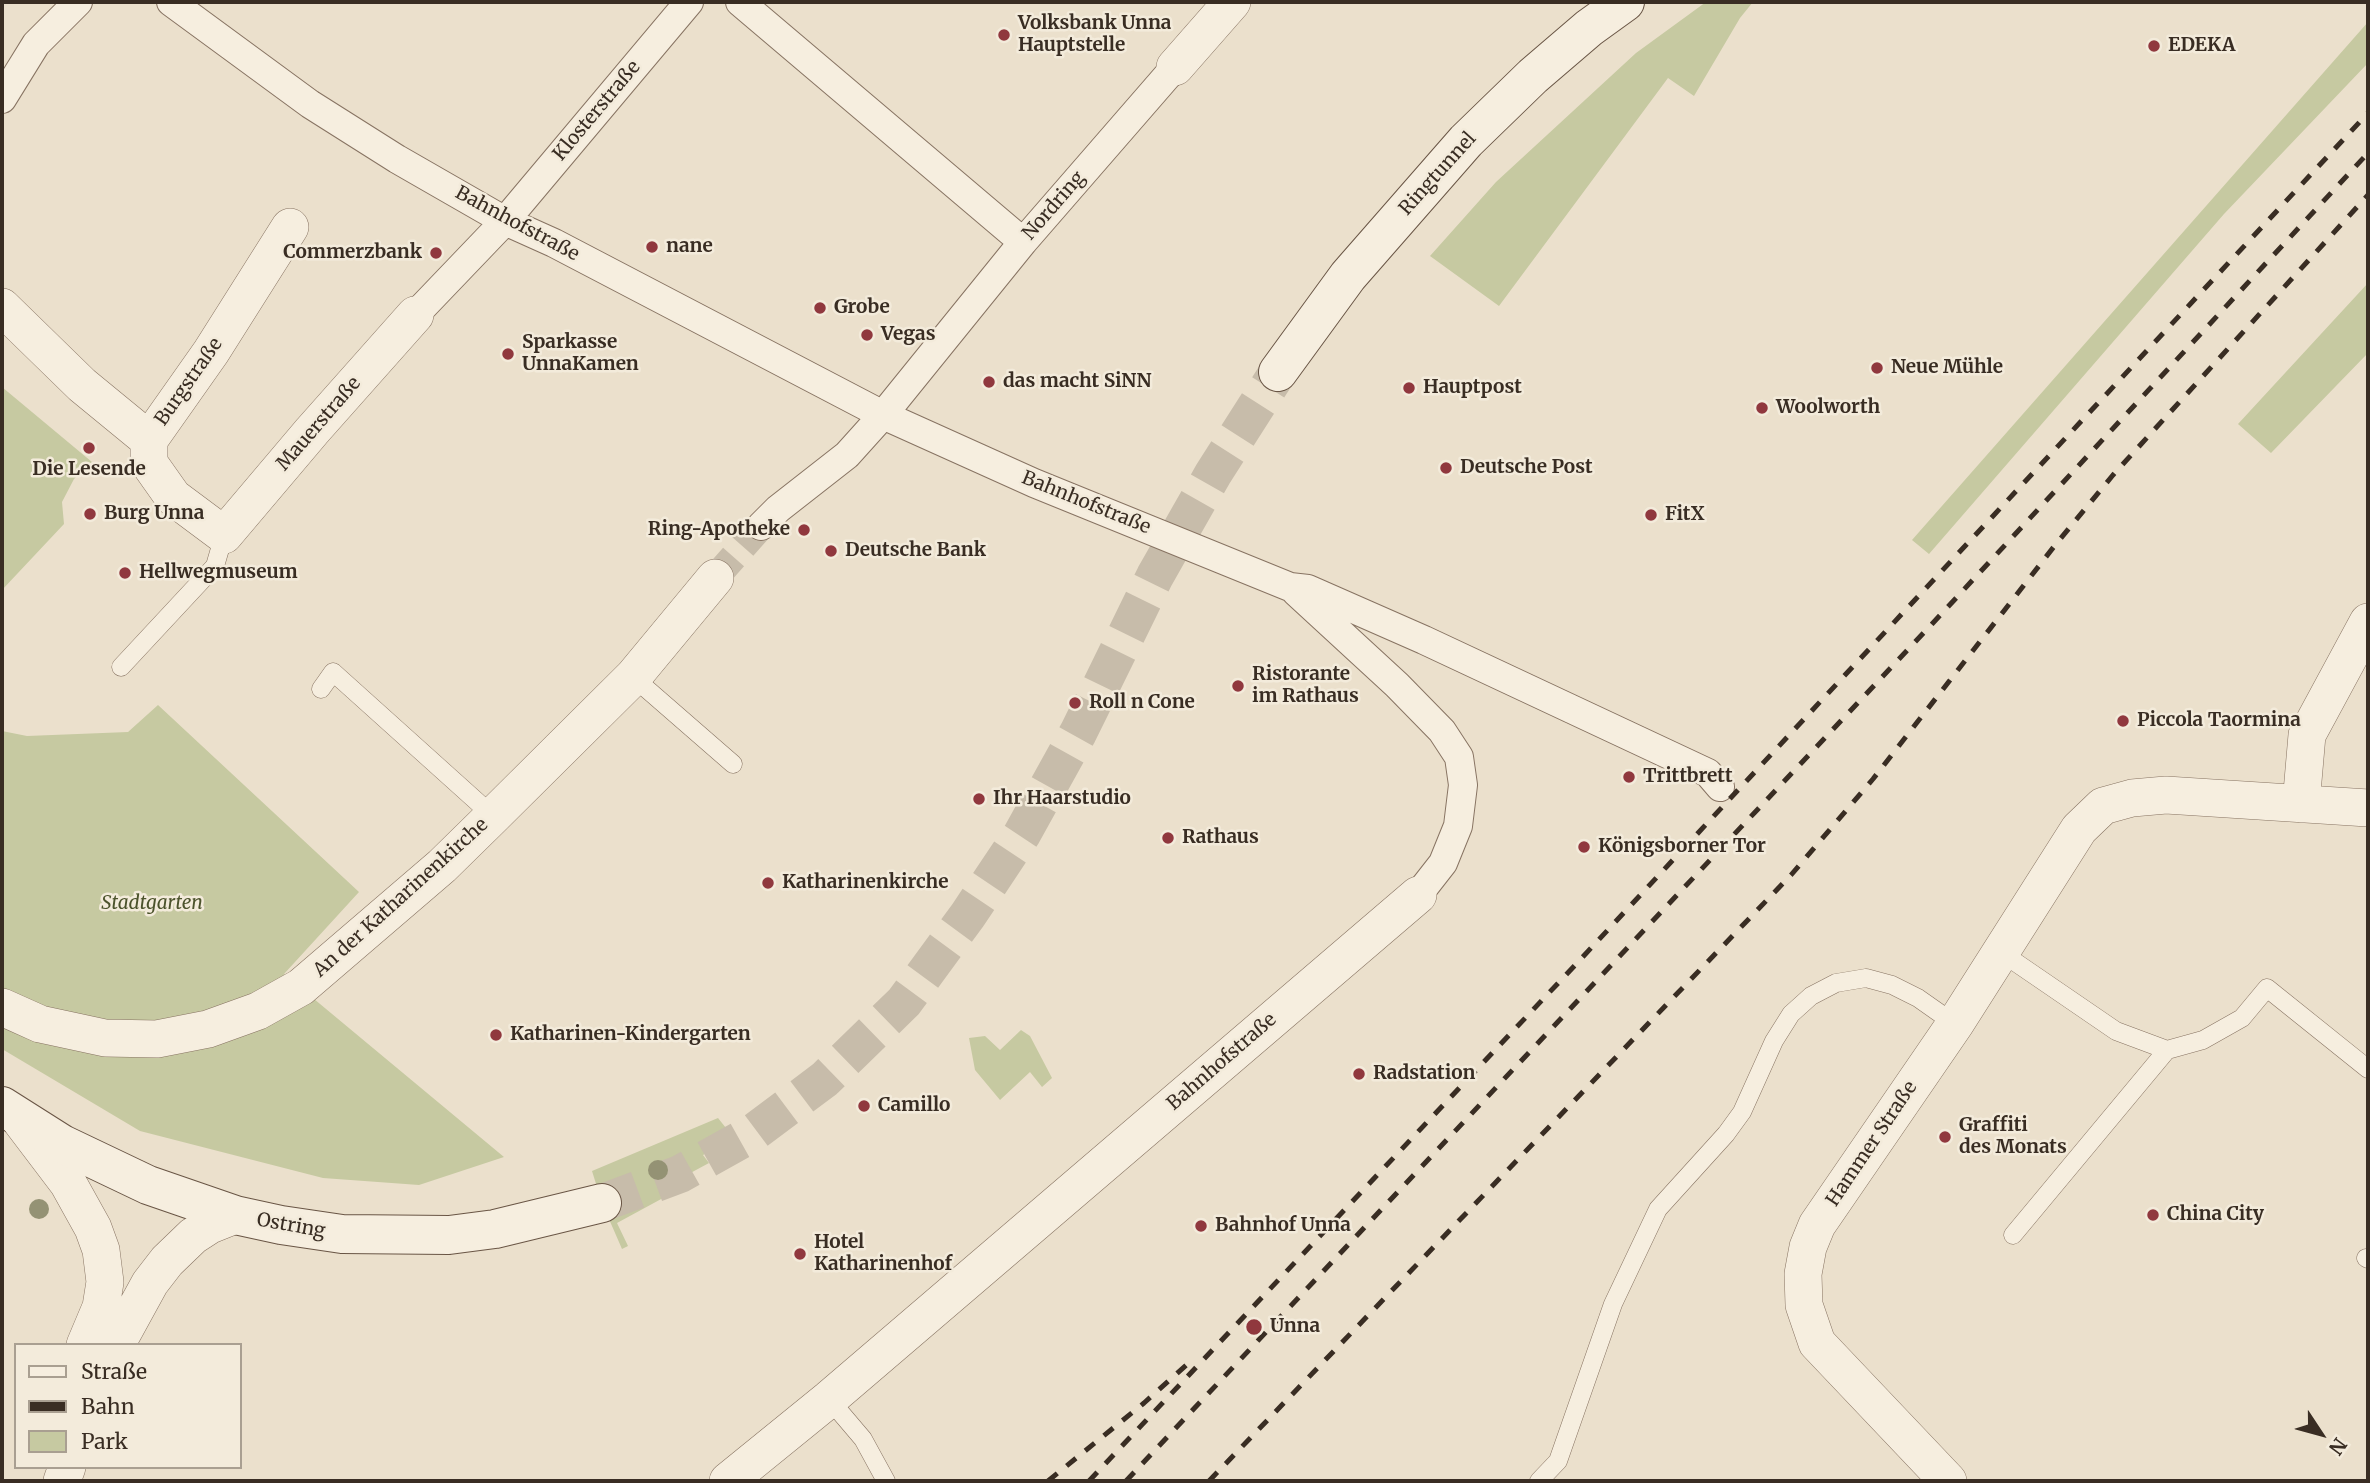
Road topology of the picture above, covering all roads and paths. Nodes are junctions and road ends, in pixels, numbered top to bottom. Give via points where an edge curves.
1 (78, 2) edge
2 (171, 2) edge
3 (689, 2) edge
4 (740, 2) edge
5 (1232, 2) edge
6 (1625, 2) edge
7 (1175, 67) joint
8 (2, 99) edge
9 (505, 221) junction
10 (290, 227) dead end
11 (1023, 242) junction
12 (2, 307) edge
13 (415, 315) joint
14 (1278, 372) tunnel mouth
15 (883, 415) junction
16 (149, 440) junction
17 (761, 526) tunnel mouth
18 (224, 536) junction
19 (715, 578) tunnel mouth
20 (1290, 587) junction
21 (2368, 622) edge
22 (121, 667) dead end
23 (633, 677) junction
24 (321, 689) dead end
25 (733, 764) dead end
26 (1720, 787) dead end
27 (2301, 804) junction
28 (2368, 808) edge
29 (493, 816) junction
30 (1418, 895) joint
31 (2002, 953) junction
32 (2, 1007) edge
33 (1955, 1024) junction
34 (2167, 1050) junction
35 (2368, 1069) edge
36 (10, 1112) edge
37 (602, 1203) tunnel mouth
38 (235, 1215) junction
39 (2013, 1235) dead end
40 (86, 1343) edge
41 (117, 1343) edge
42 (830, 1399) junction
43 (728, 1481) edge
44 (886, 1481) edge
45 (1539, 1481) edge
46 (1948, 1481) edge

1 - 8 street via 36,44
2 - 9 street, Bahnhofstraße via 310,104
3 - 9 street, Klosterstraße
4 - 11 street
5 - 7 street, Nordring
6 - 14 main road, Ringtunnel via 1533,76 1466,141 1348,276
7 - 11 street, Nordring
9 - 13 street, Mauerstraße
9 - 15 street, Bahnhofstraße
10 - 16 street, Burgstraße
11 - 15 street, Nordring
12 - 16 street, Burgstraße via 82,385
13 - 18 street, Mauerstraße
15 - 17 street via 847,455
15 - 20 street, Bahnhofstraße via 1034,483
16 - 18 street via 149,463 173,498
18 - 22 lane via 215,566
19 - 23 street, An der Katharinenkirche
20 - 26 street, Bahnhofstraße via 1308,589 1708,772
20 - 30 street, Bahnhofstraße via 1406,694 1442,731 1458,757 1463,785 1458,825 1443,863
21 - 27 street via 2307,735
23 - 25 lane
23 - 29 street, An der Katharinenkirche
24 - 29 lane via 333,672
27 - 28 street
27 - 31 street, Hammer Straße via 2166,795 2103,806 2079,829
29 - 32 street, An der Katharinenkirche via 301,987 258,1011 208,1029 157,1039 105,1038 40,1024
30 - 42 street, Bahnhofstraße
31 - 33 street, Hammer Straße
31 - 34 lane via 2116,1031
33 - 45 lane via 1918,998 1866,978 1836,983 1791,1014 1742,1112 1658,1209 1613,1304 1558,1461
33 - 46 street, Hammer Straße via 1817,1225 1803,1273 1804,1305 1817,1343
34 - 35 lane via 2203,1040 2242,1018 2267,988
34 - 39 lane
36 - 38 main road, Ostring via 131,1178
36 - 40 street via 68,1183 101,1250 105,1282 101,1307
37 - 38 main road, Ostring via 495,1229 449,1235 342,1234
38 - 41 street via 193,1236 167,1261
42 - 43 street, Bahnhofstraße
42 - 44 lane via 863,1439

